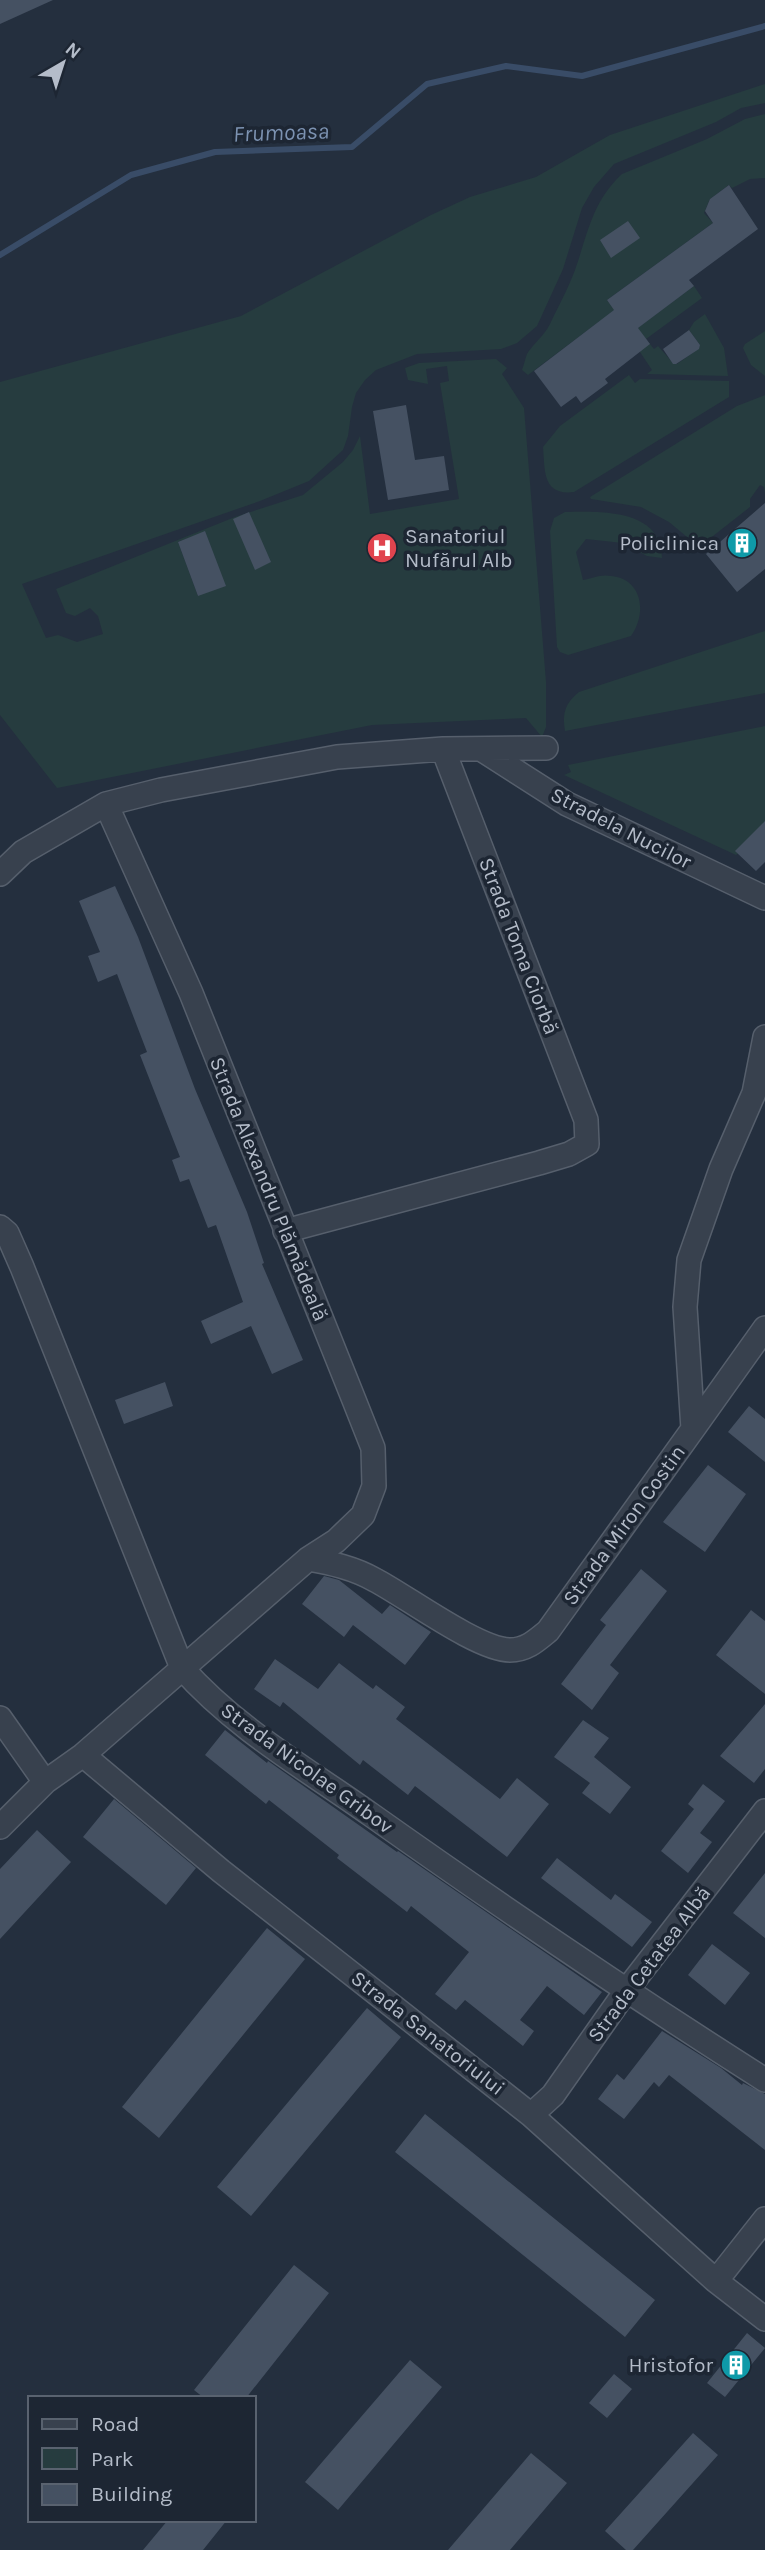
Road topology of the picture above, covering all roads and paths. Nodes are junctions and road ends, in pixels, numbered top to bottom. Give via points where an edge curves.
1 (546, 748) dead end
2 (481, 749) junction
3 (443, 750) junction
4 (106, 804) junction
5 (0, 873) edge
6 (765, 898) edge
7 (765, 1037) edge
8 (0, 1227) edge
9 (285, 1231) junction
10 (765, 1328) edge
11 (693, 1429) junction
12 (308, 1559) junction
13 (182, 1668) junction
14 (0, 1718) edge
15 (83, 1755) junction
16 (45, 1782) junction
17 (765, 1811) edge
18 (0, 1827) edge
19 (626, 1991) junction
20 (765, 2080) edge
21 (531, 2115) junction
22 (765, 2219) edge
23 (716, 2281) junction
24 (765, 2319) edge

1 - 2 street
2 - 3 street
2 - 6 street, Stradela Nucilor via 567,804
3 - 4 street via 337,757
3 - 9 street, Strada Toma Ciorbă via 586,1120 587,1144 539,1164
4 - 5 street via 23,852
4 - 9 street, Strada Alexandru Plămădeală via 191,993
7 - 11 street, Strada Miron Costin via 754,1093 689,1260 685,1307
8 - 13 street, Strada Nicolae Gribov via 22,1267
9 - 12 street, Strada Alexandru Plămădeală via 373,1448 374,1486 363,1515
10 - 11 street
11 - 12 street, Strada Miron Costin via 548,1631 519,1649 492,1647 374,1579
12 - 13 street, Strada Alexandru Plămădeală
13 - 15 street, Strada Alexandru Plămădeală
13 - 19 street, Strada Nicolae Gribov via 232,1718
14 - 16 street
15 - 16 street, Strada Alexandru Plămădeală
15 - 21 street, Strada Sanatoriului via 221,1871
16 - 18 street, Strada Alexandru Plămădeală
17 - 19 street, Strada Cetatea Albă
19 - 20 street, Strada Nicolae Gribov
19 - 21 street, Strada Cetatea Albă via 553,2095
21 - 23 street, Strada Sanatoriului
22 - 23 street
23 - 24 street, Strada Sanatoriului

